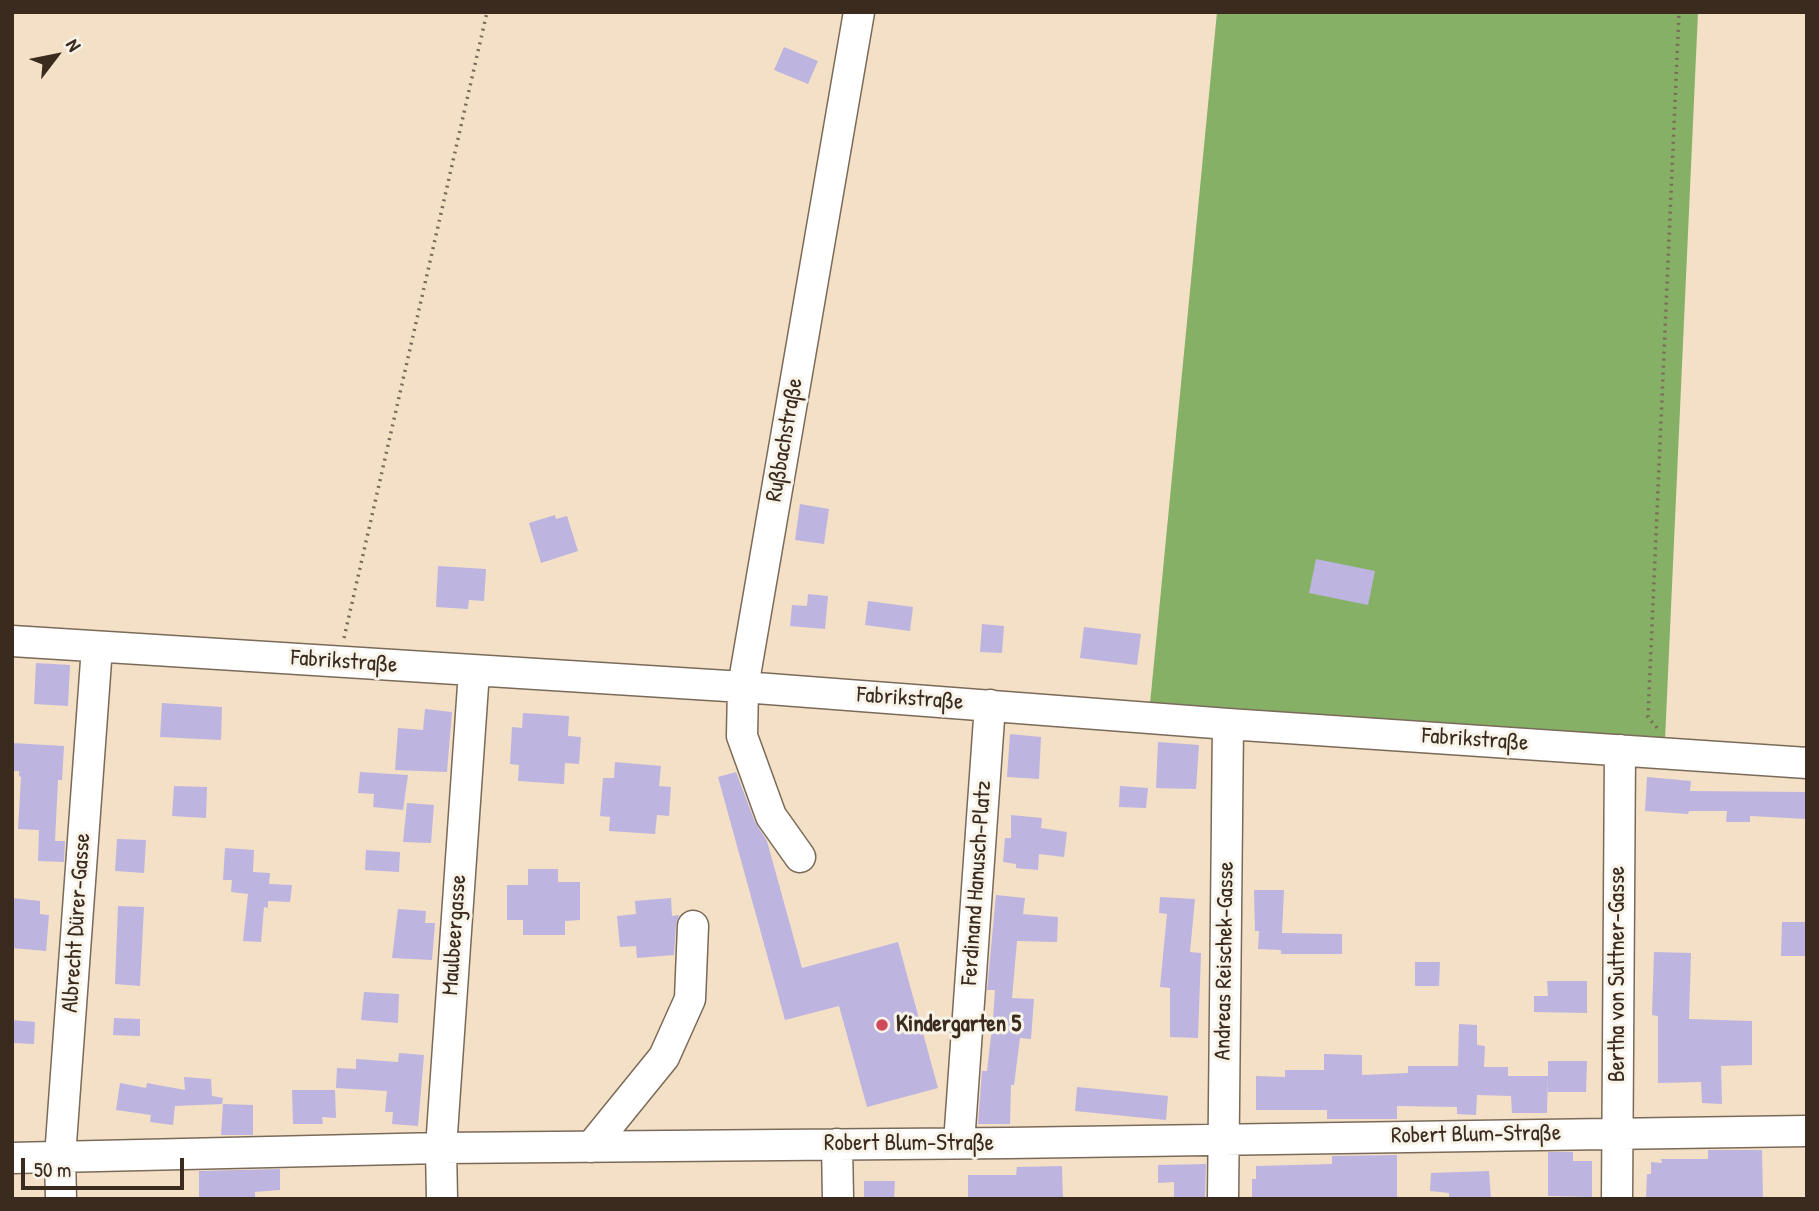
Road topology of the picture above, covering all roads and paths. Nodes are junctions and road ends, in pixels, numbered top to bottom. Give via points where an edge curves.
1 (486, 12) edge
2 (859, 12) edge
3 (1679, 12) edge
4 (12, 641) edge
5 (97, 647) junction
6 (338, 661) junction
7 (474, 671) junction
8 (743, 687) junction
9 (990, 705) junction
10 (1228, 724) junction
11 (1659, 730) dead end
12 (1620, 750) junction
13 (1807, 763) edge
14 (800, 857) dead end
15 (693, 926) dead end
16 (1807, 1131) edge
17 (1618, 1133) junction
18 (1223, 1138) junction
19 (959, 1143) junction
20 (837, 1144) junction
21 (591, 1147) junction
22 (441, 1148) junction
23 (60, 1157) junction
24 (12, 1158) edge
25 (61, 1199) edge
26 (442, 1199) edge
27 (838, 1199) edge
28 (1223, 1199) edge
29 (1617, 1199) edge

1 - 6 path
2 - 8 street, Rußbachstraße
3 - 11 path via 1648,717
4 - 5 street, Fabrikstraße
5 - 6 street, Fabrikstraße
5 - 23 street, Albrecht Dürer-Gasse
6 - 7 street, Fabrikstraße
7 - 8 street, Fabrikstraße
7 - 22 street, Maulbeergasse
8 - 9 street, Fabrikstraße
8 - 14 street, Rußbachstraße via 742,736 771,816
9 - 10 street, Fabrikstraße
9 - 19 street, Ferdinand Hanusch-Platz
10 - 12 street, Fabrikstraße
10 - 18 street, Andreas Reischek-Gasse
12 - 13 street, Fabrikstraße
12 - 17 street, Bertha von Suttner-Gasse
15 - 21 street via 690,999 664,1057
16 - 17 street, Robert Blum-Straße
17 - 18 street, Robert Blum-Straße
17 - 29 street, Bertha von Suttner-Gasse
18 - 19 street, Robert Blum-Straße
18 - 28 street, Andreas Reischek-Gasse
19 - 20 street, Robert Blum-Straße
20 - 21 street, Robert Blum-Straße
20 - 27 street
21 - 22 street, Robert Blum-Straße
22 - 23 street, Robert Blum-Straße
22 - 26 street, Maulbeergasse
23 - 24 street, Robert Blum-Straße
23 - 25 street, Albrecht Dürer-Gasse

